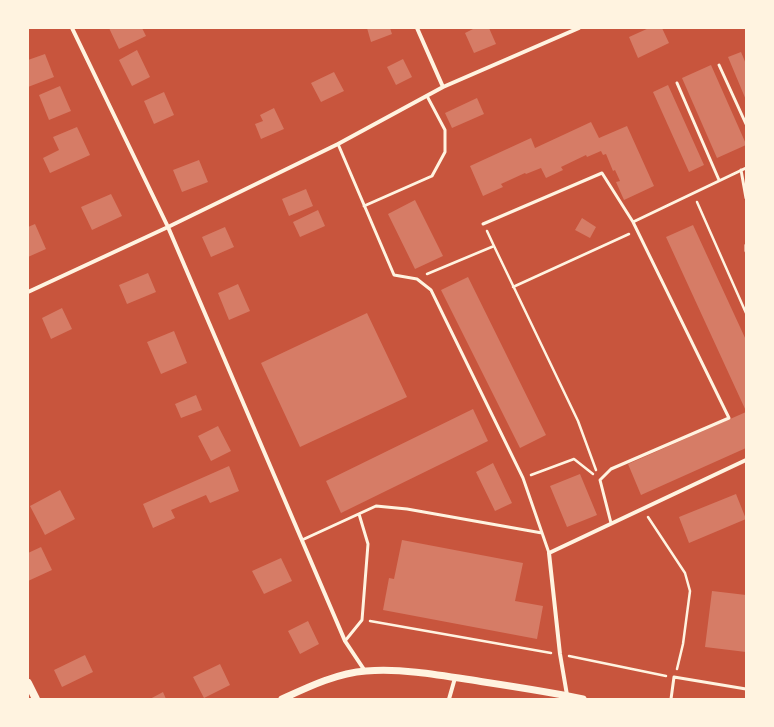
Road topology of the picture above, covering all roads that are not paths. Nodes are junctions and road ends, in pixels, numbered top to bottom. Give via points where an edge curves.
1 (72, 28) edge
2 (417, 28) edge
3 (579, 28) edge
4 (720, 65) dead end
5 (677, 83) dead end
6 (443, 87) junction
7 (427, 96) junction
8 (746, 124) edge
9 (338, 144) junction
10 (746, 168) edge
11 (741, 170) junction
12 (719, 180) junction
13 (746, 198) edge
14 (364, 206) junction
15 (633, 222) junction
16 (483, 224) road end
17 (168, 227) junction
18 (746, 245) edge
19 (746, 251) edge
20 (28, 292) edge
21 (746, 460) edge
22 (358, 514) junction
23 (611, 523) junction
24 (542, 533) junction
25 (302, 540) junction
26 (548, 553) junction
27 (345, 641) junction
28 (365, 671) junction
29 (455, 678) junction
30 (28, 684) edge
31 (746, 689) edge
32 (567, 695) junction
33 (36, 699) edge
34 (282, 699) edge
35 (449, 699) edge
36 (583, 699) edge
37 (672, 699) edge

1 - 17 street
2 - 6 street
3 - 6 street
4 - 8 lane
5 - 12 lane
6 - 7 street
7 - 9 street
7 - 14 lane via 445,130 445,152 432,176
9 - 14 lane
9 - 17 street
10 - 11 lane
11 - 12 lane
11 - 13 lane
12 - 15 lane
14 - 24 lane via 394,275 417,278 431,290 523,478
15 - 16 lane via 602,174
15 - 23 lane via 729,418 611,469 600,480
17 - 20 street
17 - 25 street
18 - 19 lane
21 - 23 street
22 - 24 lane via 376,506 407,509
22 - 25 lane
22 - 27 lane via 368,544 362,620
23 - 26 street
24 - 26 lane
25 - 27 street
26 - 32 street
27 - 28 street
28 - 29 street via 396,671
28 - 34 street via 331,679
29 - 32 street
29 - 35 street
30 - 33 main road
31 - 37 lane via 674,677
32 - 36 street

